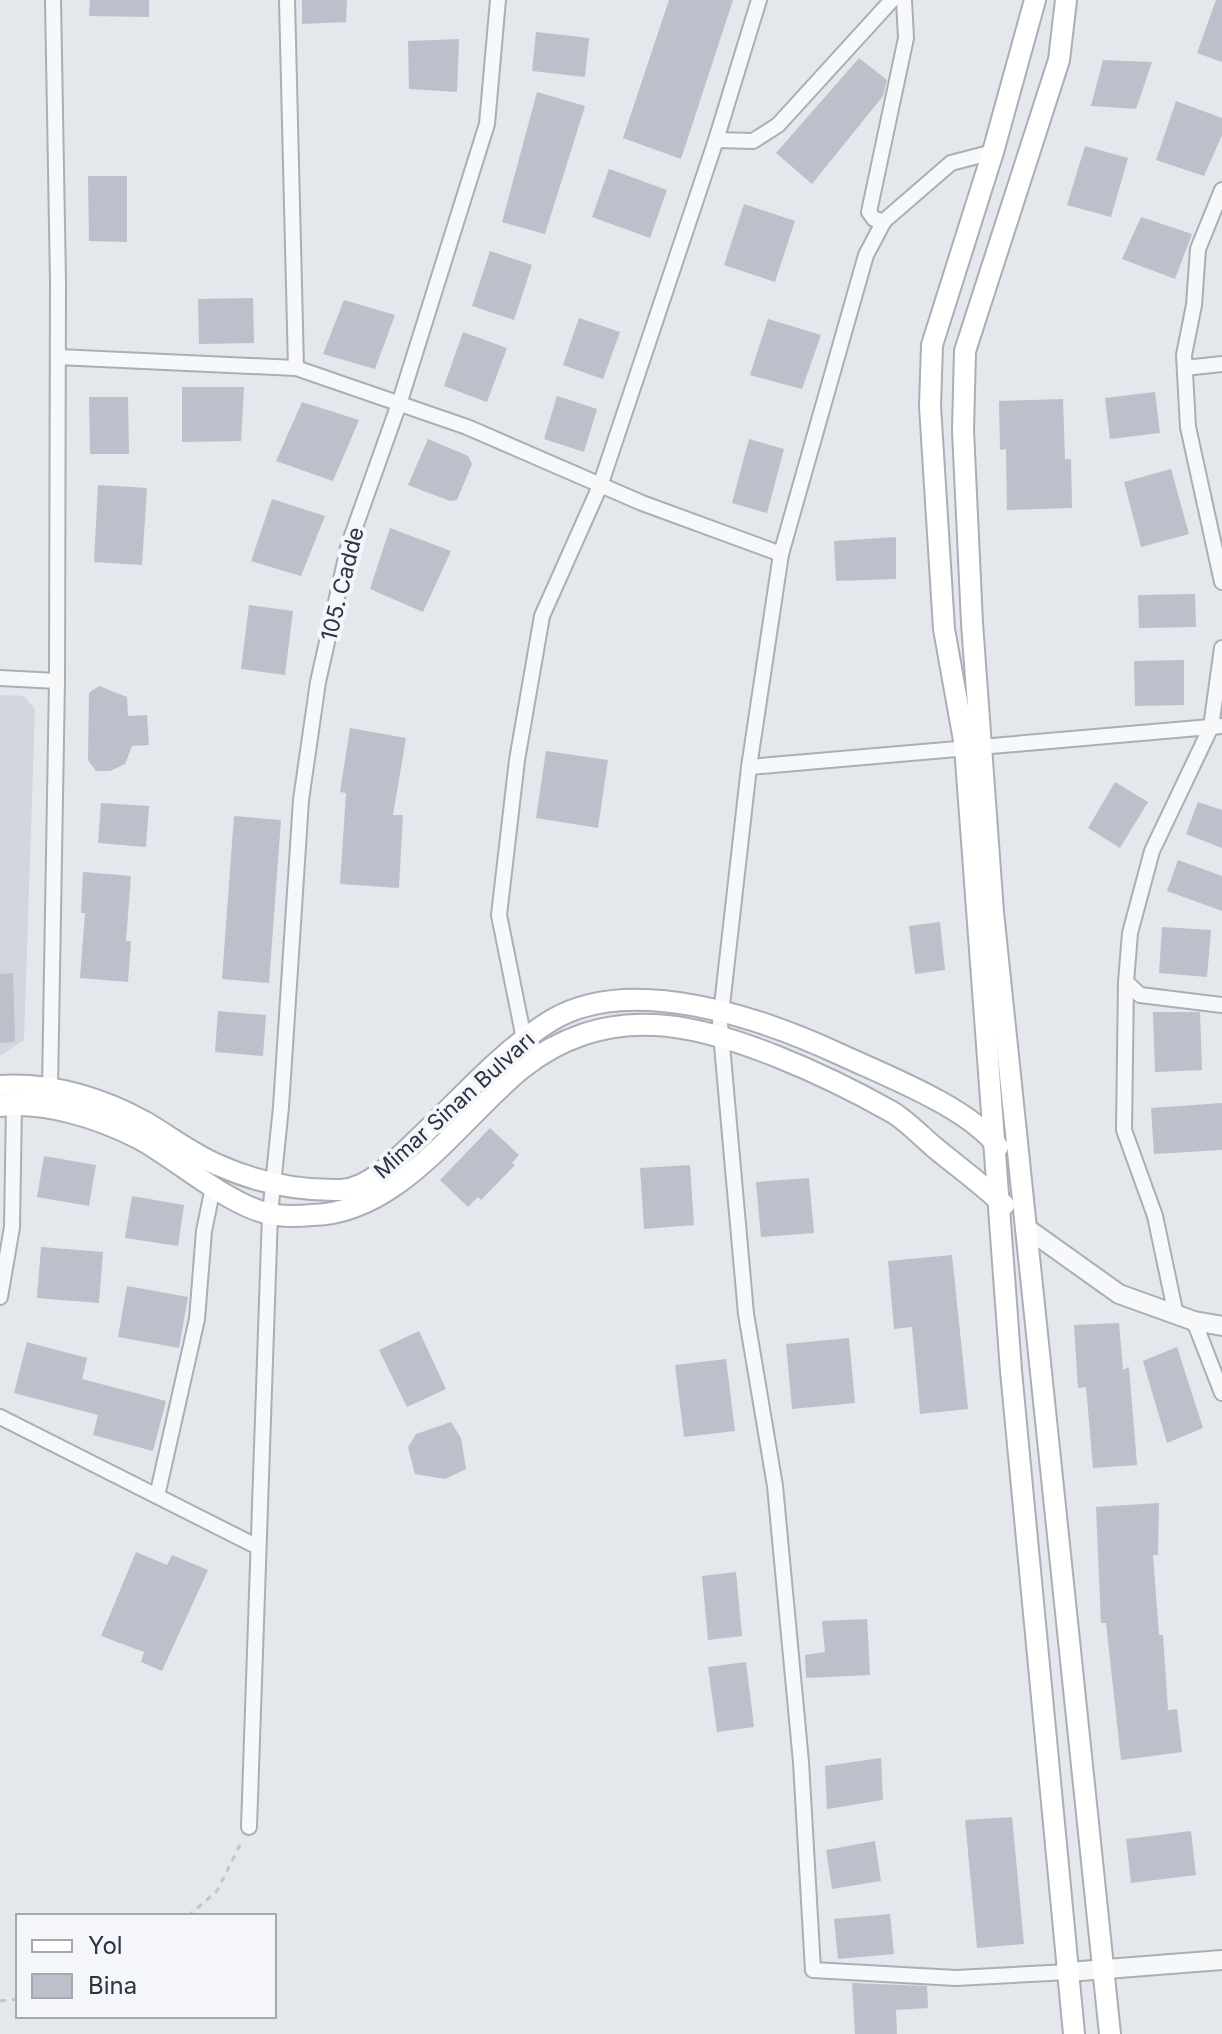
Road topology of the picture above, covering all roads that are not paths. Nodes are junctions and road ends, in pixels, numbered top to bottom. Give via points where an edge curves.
1 (53, 0) edge
2 (287, 0) edge
3 (498, 0) edge
4 (759, 0) edge
5 (892, 0) edge
6 (904, 0) edge
7 (1035, 0) edge
8 (1066, 0) edge
9 (716, 140) junction
10 (993, 152) junction
11 (1222, 190) edge
12 (884, 221) junction
13 (58, 357) junction
14 (1222, 364) edge
15 (296, 368) junction
16 (1185, 368) junction
17 (400, 401) junction
18 (600, 486) junction
19 (781, 554) junction
20 (1222, 582) edge
21 (1222, 648) edge
22 (0, 678) edge
23 (57, 681) junction
24 (1216, 727) edge
25 (973, 747) junction
26 (749, 767) junction
27 (1126, 982) junction
28 (1222, 1005) edge
29 (721, 1011) junction
30 (721, 1036) junction
31 (524, 1039) junction
32 (0, 1086) edge
33 (50, 1088) junction
34 (7, 1106) edge
35 (994, 1141) junction
36 (1020, 1176) junction
37 (271, 1185) junction
38 (213, 1187) junction
39 (998, 1200) junction
40 (270, 1214) junction
41 (1025, 1227) junction
42 (0, 1297) edge
43 (1176, 1315) junction
44 (1194, 1321) junction
45 (1222, 1326) edge
46 (1222, 1393) edge
47 (0, 1417) edge
48 (157, 1496) junction
49 (258, 1547) junction
50 (249, 1827) road end
51 (1222, 1960) edge
52 (1104, 1971) junction
53 (1068, 1972) junction
54 (1074, 2034) edge
55 (1110, 2034) edge

1 - 13 street
2 - 15 street
3 - 17 street, 105. Cadde via 487,124
4 - 9 street
5 - 9 street via 778,125 753,141
6 - 12 street via 906,38 884,153 869,201 874,219
7 - 10 main road
8 - 25 main road via 1059,60 965,351
9 - 18 street
10 - 12 street via 951,163
10 - 25 main road via 932,345 930,406 944,629
11 - 16 street via 1198,249
12 - 19 street via 866,255
13 - 15 street
13 - 23 street
14 - 16 street
15 - 17 street
16 - 20 street via 1188,427
17 - 18 street
17 - 37 street, 105. Cadde via 349,544 318,682 301,800
18 - 19 street
18 - 31 street via 542,616 517,760 499,915
19 - 26 street
21 - 24 street
22 - 23 street
23 - 33 street
24 - 25 street
24 - 27 street via 1152,851 1130,933
25 - 26 street
25 - 35 main road
25 - 36 main road
26 - 29 street
27 - 28 street via 1140,995
27 - 43 street via 1124,1130 1155,1216
29 - 30 street
29 - 31 main road, Mimar Sinan Bulvarı via 642,999 595,1005 555,1018
29 - 35 main road, Mimar Sinan Bulvarı via 799,1036 933,1097
30 - 39 main road, Mimar Sinan Bulvarı via 894,1114
30 - 40 main road, Mimar Sinan Bulvarı via 657,1025 583,1034 549,1048 520,1070 392,1190 353,1208 316,1215
30 - 53 street via 746,1314 776,1501 801,1762 813,1970 956,1978
31 - 37 main road, Mimar Sinan Bulvarı via 369,1180 346,1190
32 - 33 main road, Mimar Sinan Bulvarı
33 - 37 main road, Mimar Sinan Bulvarı via 89,1095 216,1165
34 - 38 main road, Mimar Sinan Bulvarı via 59,1110 139,1139
34 - 42 street via 12,1227
35 - 36 main road, Mimar Sinan Bulvarı
35 - 39 main road
36 - 41 main road
37 - 40 street, 105. Cadde
38 - 40 main road, Mimar Sinan Bulvarı
38 - 48 street via 197,1319
39 - 41 main road, Mimar Sinan Bulvarı
39 - 53 main road
40 - 49 street, 105. Cadde
41 - 43 street via 1119,1294
41 - 52 main road
43 - 44 street
44 - 45 street
44 - 46 street
47 - 48 street
48 - 49 street
49 - 50 street, 105. Cadde
51 - 52 street
52 - 53 street
52 - 55 main road
53 - 54 main road

